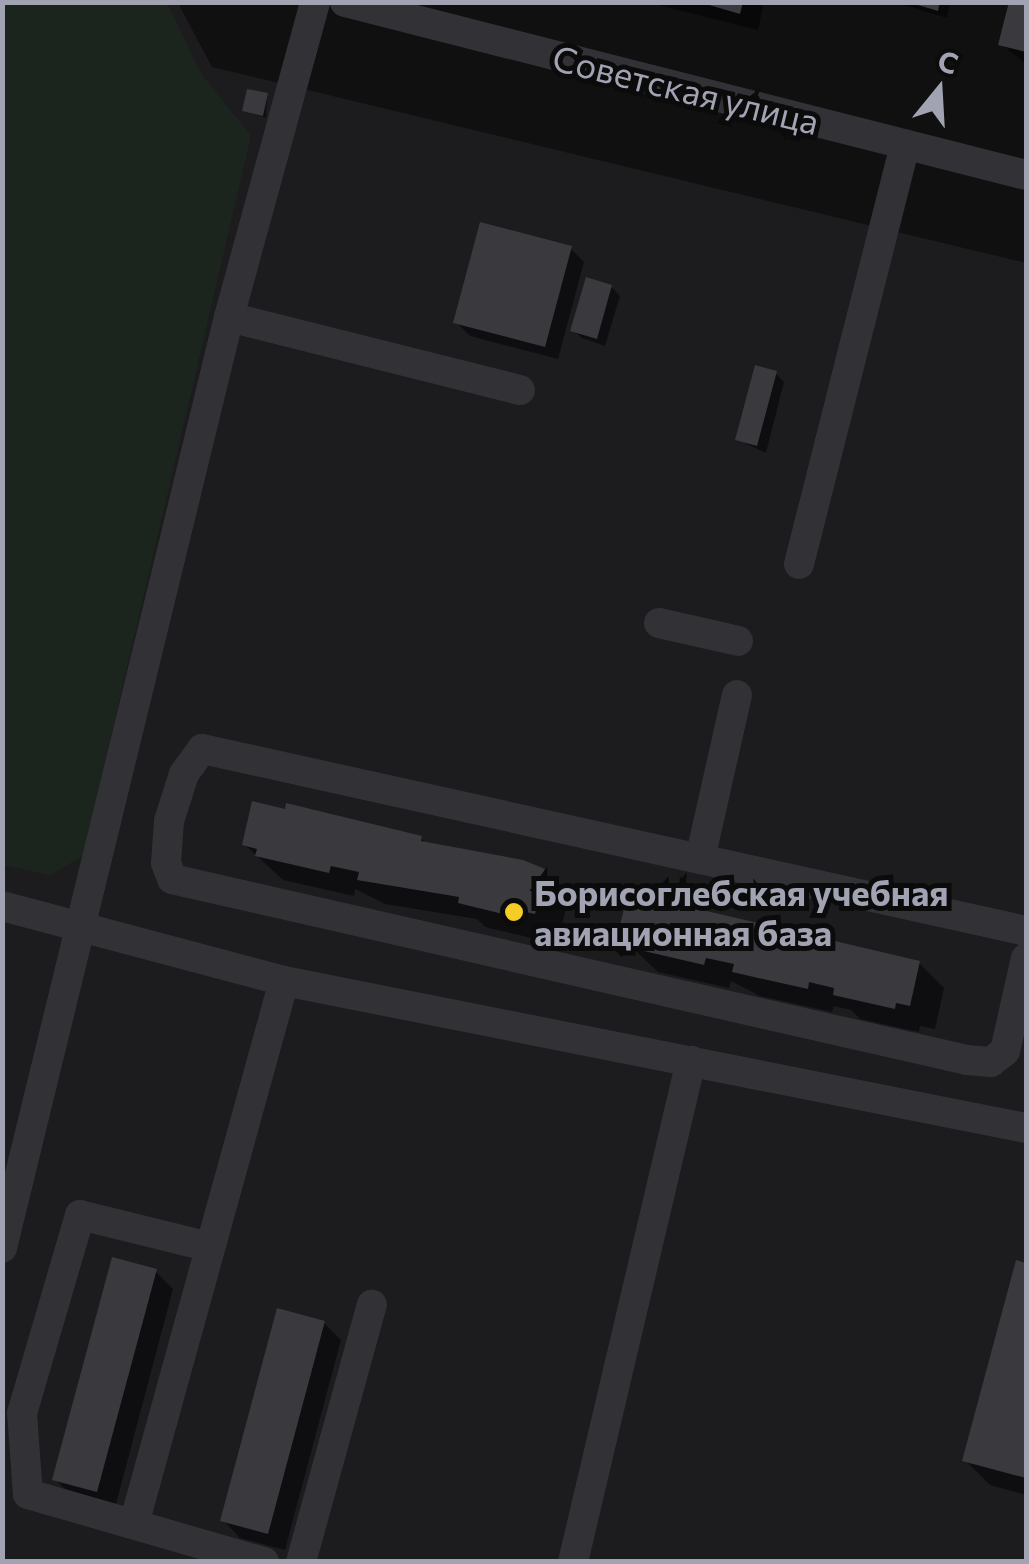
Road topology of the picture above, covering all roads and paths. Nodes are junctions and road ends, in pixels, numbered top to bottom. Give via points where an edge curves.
1 (315, 2) edge
2 (345, 2) edge
3 (905, 144) junction
4 (1026, 175) edge
5 (229, 316) junction
6 (520, 390) dead end
7 (799, 564) dead end
8 (659, 623) dead end
9 (738, 642) dead end
10 (738, 695) dead end
11 (700, 858) junction
12 (2, 906) edge
13 (78, 922) junction
14 (1026, 931) edge
15 (1026, 958) edge
16 (284, 980) junction
17 (691, 1061) junction
18 (1026, 1128) edge
19 (210, 1247) junction
20 (2, 1248) edge
21 (372, 1305) dead end
22 (134, 1524) junction
23 (264, 1562) edge
24 (302, 1562) edge
25 (572, 1562) edge

1 - 5 street
2 - 3 street, Советская улица
3 - 4 street, Советская улица
3 - 7 street
5 - 6 street
5 - 13 street
8 - 9 street
10 - 11 street
11 - 14 street
11 - 15 street via 202,749 184,774 166,863 172,879 967,1060 991,1062 1005,1051
12 - 13 street
13 - 16 street
13 - 20 street
16 - 17 street
16 - 19 street
17 - 18 street
17 - 25 street
19 - 22 street
19 - 22 street via 80,1215 22,1413 28,1494
21 - 24 street
22 - 23 street

